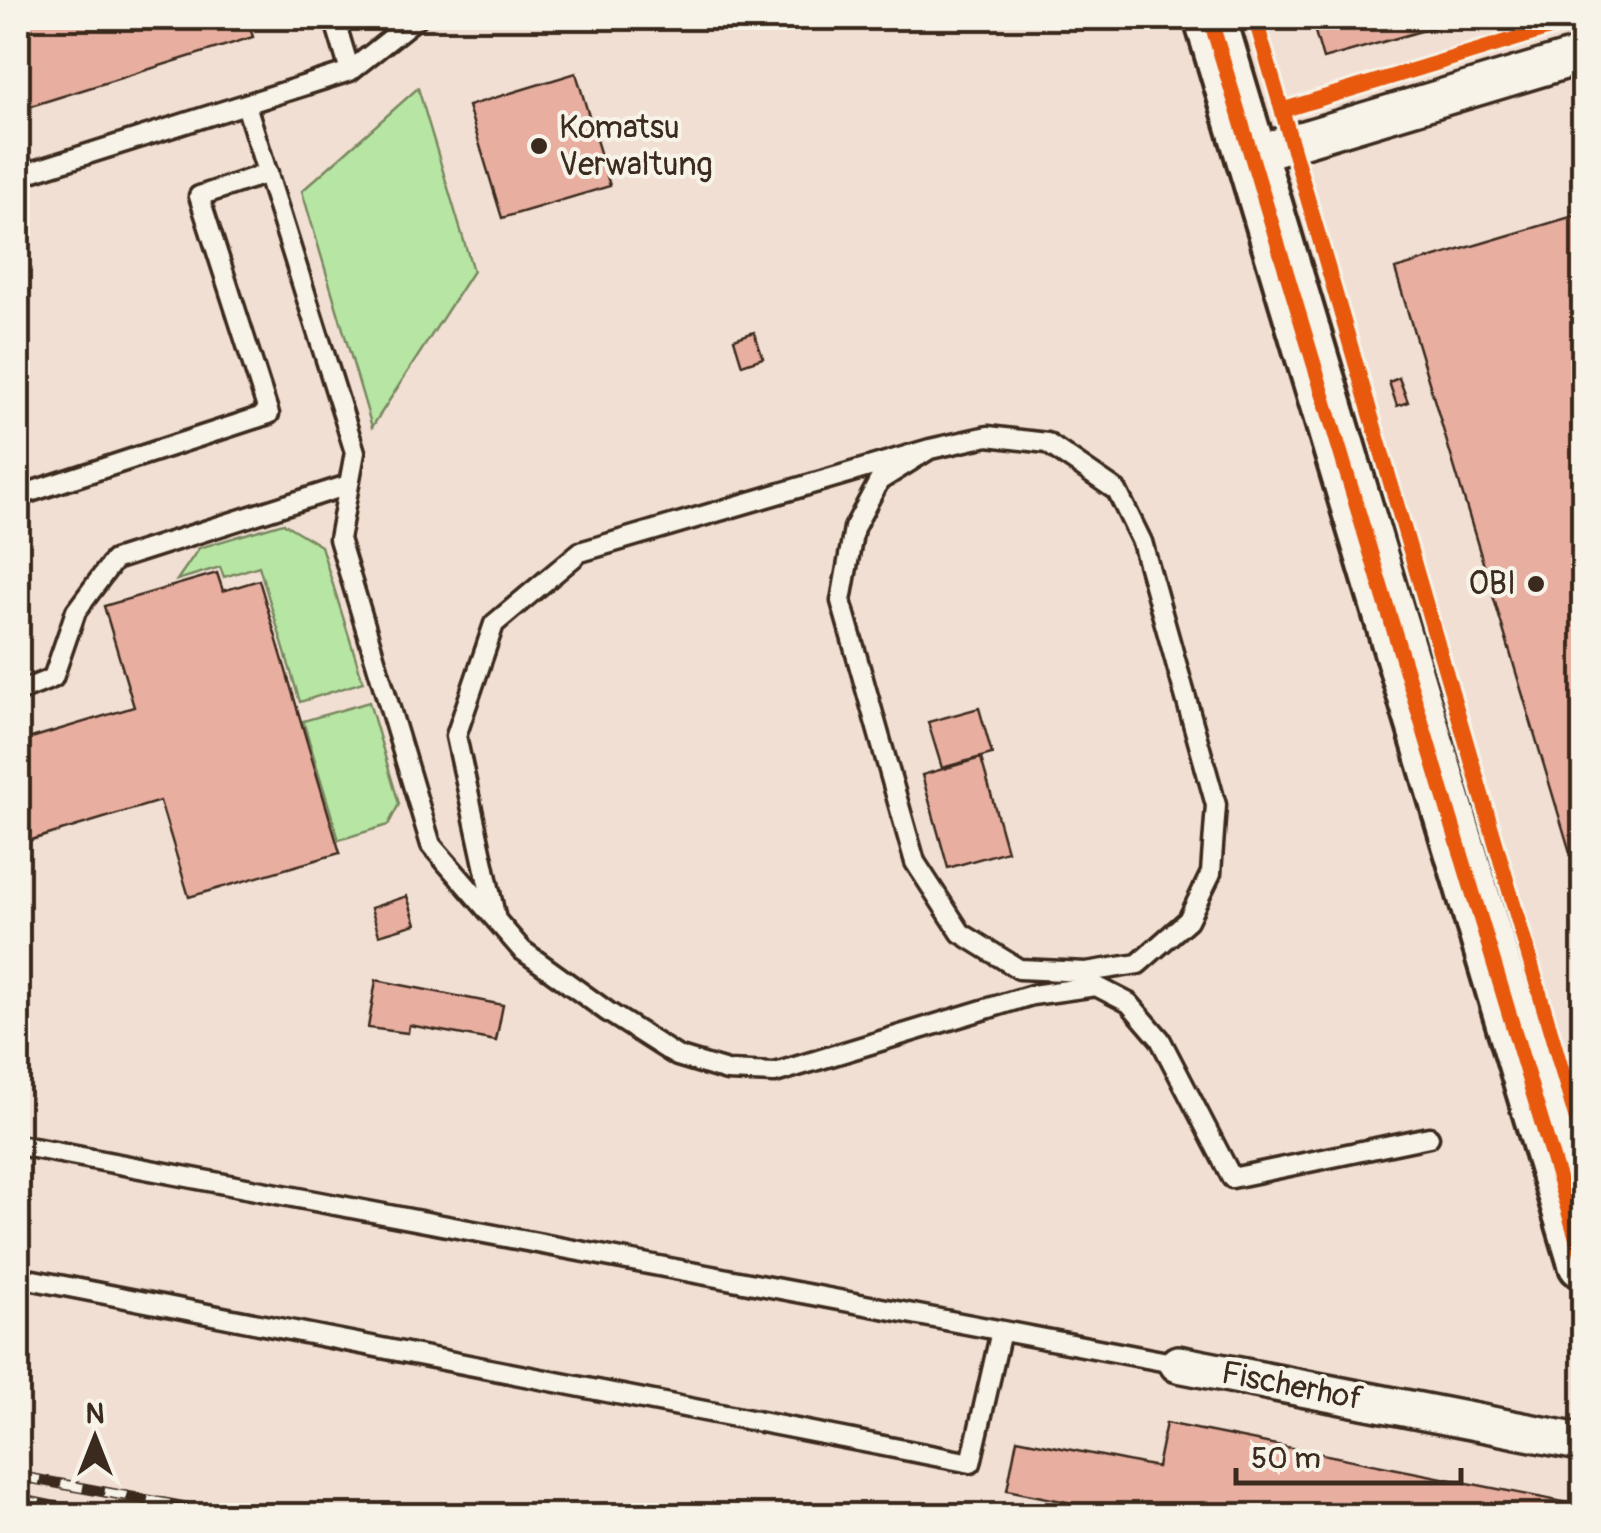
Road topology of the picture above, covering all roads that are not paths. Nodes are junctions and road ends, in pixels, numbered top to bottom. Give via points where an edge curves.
1 (334, 18) edge
2 (417, 18) edge
3 (1210, 18) edge
4 (1584, 55) edge
5 (350, 71) junction
6 (246, 104) junction
7 (1251, 156) junction
8 (268, 173) junction
9 (18, 176) edge
10 (930, 450) junction
11 (348, 485) junction
12 (18, 496) edge
13 (18, 692) edge
14 (496, 920) junction
15 (1429, 1137) dead end
16 (18, 1145) edge
17 (1584, 1263) edge
18 (18, 1277) edge
19 (1000, 1331) junction
20 (1178, 1364) joint
21 (1584, 1443) edge

1 - 5 lane
2 - 5 lane
3 - 7 street
4 - 7 street
5 - 6 lane
6 - 8 lane
6 - 9 lane
7 - 17 street
8 - 11 lane via 354,452
8 - 12 lane via 198,196 268,414
10 - 10 lane via 879,480 854,528 841,601 915,862 962,933 1019,969 1086,972 1138,964 1188,920 1211,873 1216,805 1142,542 1117,491 1048,443 988,436
10 - 14 lane via 580,552 494,624 456,736
11 - 13 lane via 114,560 76,611 53,678
11 - 14 lane via 338,539 431,845
14 - 15 lane via 522,950 608,1012 677,1056 727,1070 775,1073 1032,995 1096,986 1129,1002 1160,1039 1232,1178
16 - 19 lane
18 - 19 lane via 971,1463
19 - 20 lane
20 - 21 street, Fischerhof

